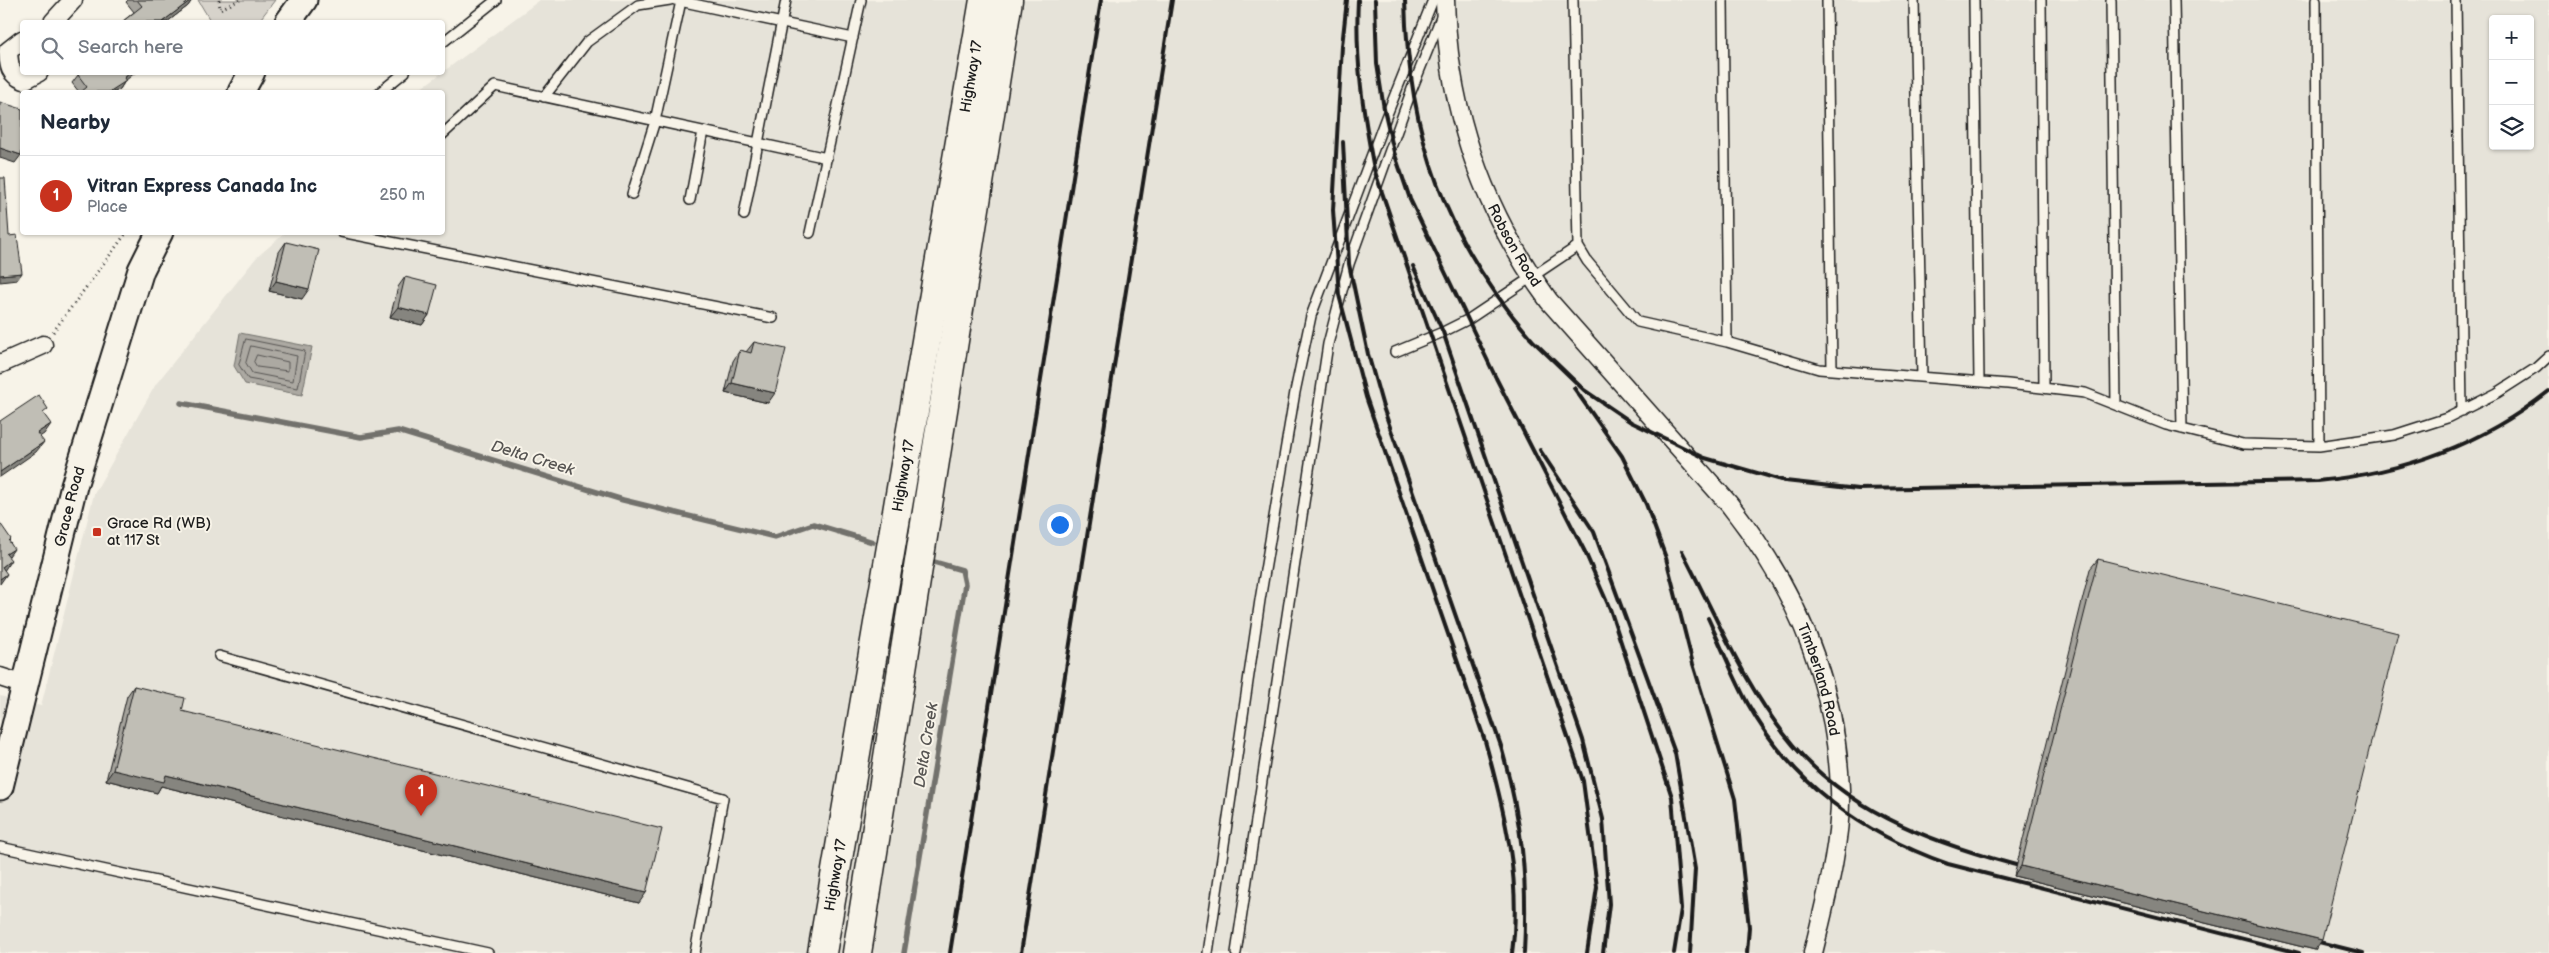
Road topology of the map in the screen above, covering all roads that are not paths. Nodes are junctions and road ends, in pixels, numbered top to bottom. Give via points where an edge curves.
1 (73, 0) edge
2 (304, 0) edge
3 (496, 0) edge
4 (670, 0) edge
5 (786, 0) edge
6 (861, 0) edge
7 (984, 0) edge
8 (1008, 0) edge
9 (1573, 0) edge
10 (1723, 0) edge
11 (1827, 0) edge
12 (1914, 0) edge
13 (1974, 0) edge
14 (2041, 0) edge
15 (2110, 0) edge
16 (2174, 0) edge
17 (2316, 0) edge
18 (2456, 0) edge
19 (678, 1) edge
20 (1441, 2) edge
21 (55, 20) edge
22 (289, 20) edge
23 (782, 22) junction
24 (853, 38) junction
25 (445, 40) edge
26 (20, 41) edge
27 (33, 75) edge
28 (250, 75) edge
29 (401, 75) edge
30 (241, 90) edge
31 (382, 90) edge
32 (544, 97) junction
33 (655, 121) junction
34 (703, 131) junction
35 (445, 132) edge
36 (758, 143) junction
37 (826, 158) junction
38 (632, 194) dead end
39 (690, 200) dead end
40 (744, 215) dead end
41 (810, 233) dead end
42 (158, 235) edge
43 (356, 235) edge
44 (1578, 246) junction
45 (1530, 276) junction
46 (773, 318) dead end
47 (1727, 342) junction
48 (43, 346) dead end
49 (1395, 352) dead end
50 (2549, 356) edge
51 (0, 364) edge
52 (1832, 370) junction
53 (1922, 377) junction
54 (1979, 382) junction
55 (2044, 388) junction
56 (2116, 405) junction
57 (2462, 411) junction
58 (2182, 429) junction
59 (1676, 445) joint
60 (2319, 446) junction
61 (219, 656) dead end
62 (0, 677) edge
63 (25, 686) junction
64 (4, 750) edge
65 (0, 787) edge
66 (0, 847) edge
67 (488, 953) edge
68 (695, 953) edge
69 (822, 953) edge
70 (857, 953) edge
71 (1208, 953) edge
72 (1236, 953) edge
73 (1814, 953) edge

1 - 21 street
2 - 22 street
3 - 25 lane
4 - 32 lane via 638,5 587,42
5 - 23 lane
6 - 24 lane
7 - 69 highway, Highway 17
8 - 70 highway, Highway 17
9 - 44 lane
10 - 47 lane
11 - 52 lane
12 - 53 lane
13 - 54 lane
14 - 55 lane
15 - 56 lane
16 - 58 lane
17 - 60 lane
18 - 57 lane
19 - 23 lane
19 - 33 lane
20 - 45 street, Robson Road via 1458,110 1471,153
20 - 71 lane via 1386,117 1312,316 1295,392 1260,600
20 - 72 lane via 1348,264 1334,319
23 - 24 lane
23 - 36 lane
24 - 37 lane
26 - 27 street via 8,50 9,67 15,76 24,80
28 - 30 street
29 - 31 lane
32 - 33 lane
32 - 35 lane via 495,86
33 - 34 lane
33 - 38 lane
34 - 36 lane
34 - 39 lane
36 - 37 lane
36 - 40 lane
37 - 41 lane
42 - 63 street, Grace Road via 141,270 74,486
43 - 46 lane
44 - 45 lane
44 - 47 lane via 1638,322
45 - 49 lane via 1469,318
45 - 59 street, Robson Road
47 - 52 lane
48 - 51 street
50 - 57 lane via 2536,368
52 - 53 lane
53 - 54 lane
54 - 55 lane
55 - 56 lane via 2085,393
56 - 58 lane
57 - 60 lane via 2394,435
58 - 60 lane via 2243,444
59 - 73 street, Timberland Road via 1729,504 1767,555 1793,601 1823,684 1831,717 1840,790 1834,853
61 - 68 lane via 723,798
62 - 63 street
63 - 64 street, Grace Road
64 - 65 street, Grace Road
66 - 67 lane

